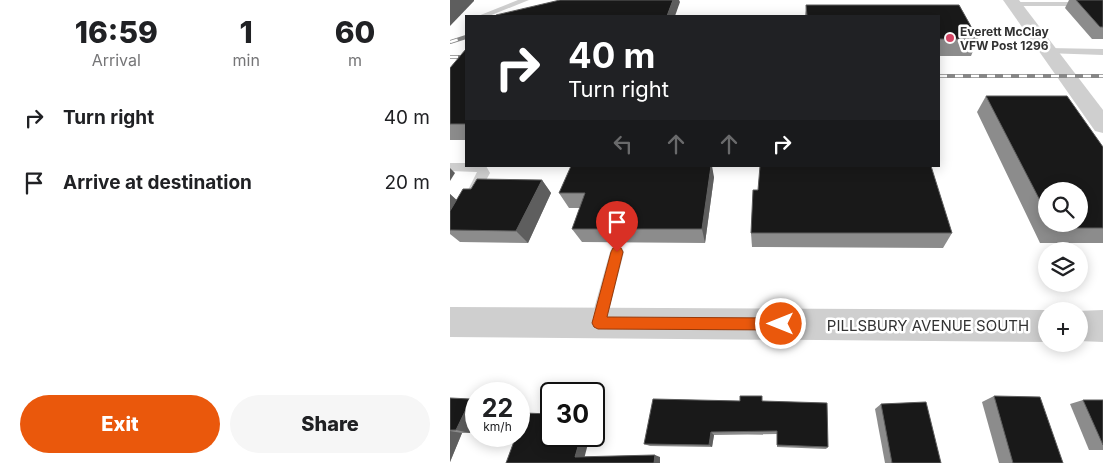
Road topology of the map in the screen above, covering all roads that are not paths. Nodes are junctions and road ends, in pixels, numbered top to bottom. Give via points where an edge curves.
1 (525, 0) edge
2 (1012, 2) edge
3 (1103, 4) edge
4 (485, 15) edge
5 (1048, 51) junction
6 (1103, 52) edge
7 (1103, 126) edge
8 (450, 167) edge
9 (464, 206) edge
10 (617, 252) dead end
11 (450, 322) edge
12 (598, 323) junction
13 (1038, 326) edge
14 (1088, 326) edge
15 (1103, 326) edge

1 - 4 lane
2 - 3 lane
2 - 5 street
5 - 6 lane
5 - 7 street
8 - 9 lane via 481,168 484,173
10 - 12 lane
11 - 12 street, PILLSBURY AVENUE SOUTH
12 - 13 street, PILLSBURY AVENUE SOUTH
14 - 15 street

